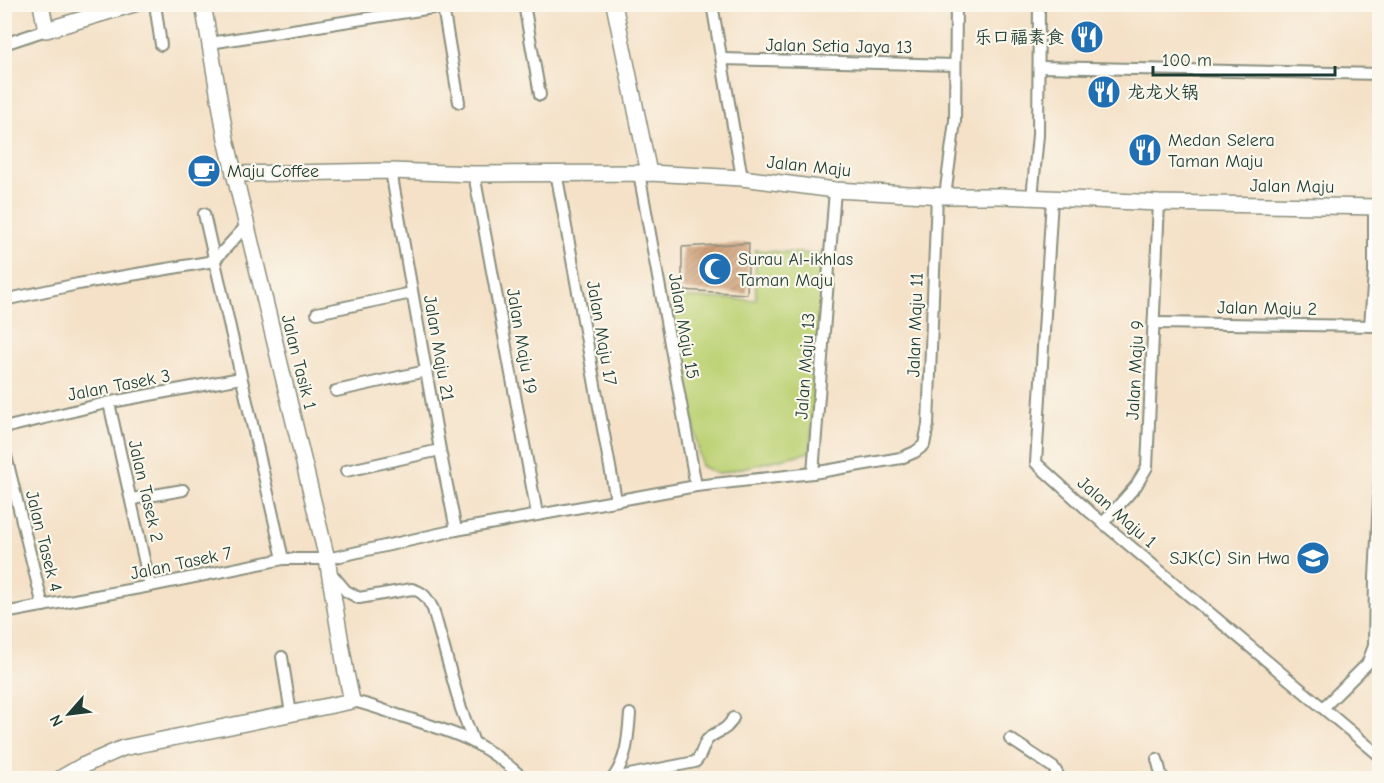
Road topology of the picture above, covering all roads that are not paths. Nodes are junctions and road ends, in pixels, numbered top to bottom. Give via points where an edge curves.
1 (41, 4) edge
2 (134, 4) edge
3 (155, 4) edge
4 (203, 4) edge
5 (458, 4) edge
6 (524, 4) edge
7 (614, 4) edge
8 (712, 4) edge
9 (956, 4) edge
10 (1039, 4) edge
11 (443, 7) junction
12 (46, 30) junction
13 (4, 44) edge
14 (210, 44) junction
15 (161, 45) dead end
16 (722, 59) junction
17 (955, 65) junction
18 (1040, 67) junction
19 (1380, 74) edge
20 (540, 94) dead end
21 (459, 102) dead end
22 (391, 171) junction
23 (556, 172) junction
24 (644, 173) junction
25 (234, 174) junction
26 (474, 174) junction
27 (742, 178) junction
28 (835, 190) junction
29 (941, 196) junction
30 (1032, 198) junction
31 (1052, 199) junction
32 (1159, 203) junction
33 (1377, 207) edge
34 (204, 214) dead end
35 (246, 226) junction
36 (214, 261) junction
37 (412, 293) junction
38 (4, 300) edge
39 (317, 314) dead end
40 (1154, 323) junction
41 (1375, 326) edge
42 (426, 371) junction
43 (241, 378) junction
44 (336, 391) dead end
45 (109, 403) junction
46 (4, 428) edge
47 (4, 448) edge
48 (440, 450) junction
49 (915, 452) joint
50 (346, 471) dead end
51 (813, 473) junction
52 (1380, 481) edge
53 (696, 486) junction
54 (183, 490) dead end
55 (132, 499) junction
56 (616, 500) junction
57 (537, 514) junction
58 (1103, 523) junction
59 (456, 530) junction
60 (283, 559) junction
61 (328, 565) junction
62 (1377, 578) edge
63 (150, 586) junction
64 (43, 606) junction
65 (4, 613) edge
66 (282, 657) dead end
67 (352, 701) junction
68 (1323, 708) junction
69 (291, 714) junction
70 (630, 714) dead end
71 (733, 718) dead end
72 (1010, 739) dead end
73 (473, 740) junction
74 (1380, 756) edge
75 (1156, 759) dead end
76 (66, 777) edge
77 (523, 778) edge
78 (613, 778) edge
79 (1060, 778) edge
80 (1162, 778) edge

1 - 12 street
2 - 12 street
3 - 15 street
4 - 14 street, Jalan Tasik 1
5 - 11 street
6 - 20 street
7 - 24 street
8 - 16 street
9 - 17 street, Jalan Maju 11
10 - 18 street
11 - 14 street
11 - 21 street
12 - 13 street
14 - 25 street, Jalan Tasik 1
16 - 17 street, Jalan Setia Jaya 13
16 - 27 street
17 - 29 street, Jalan Maju 11 via 955,121
18 - 19 street
18 - 30 street
22 - 25 street, Jalan Maju
22 - 26 street, Jalan Maju
22 - 37 street, Jalan Maju 21
23 - 24 street, Jalan Maju
23 - 26 street, Jalan Maju
23 - 56 street, Jalan Maju 17
24 - 27 street, Jalan Maju
24 - 53 street, Jalan Maju 15
25 - 35 street, Jalan Tasik 1
26 - 57 street, Jalan Maju 19
27 - 28 street, Jalan Maju
28 - 29 street, Jalan Maju
28 - 51 street, Jalan Maju 13
29 - 30 street, Jalan Maju
29 - 49 street, Jalan Maju 11 via 928,425 924,446
30 - 31 street, Jalan Maju
31 - 32 street, Jalan Maju
31 - 58 street, Jalan Maju 1 via 1036,463
32 - 33 street, Jalan Maju
32 - 40 street, Jalan Maju 9
33 - 41 street
34 - 36 street
35 - 36 street
35 - 61 street, Jalan Tasik 1
36 - 38 street
36 - 43 street
37 - 39 street
37 - 42 street, Jalan Maju 21
40 - 41 street, Jalan Maju 2
40 - 58 street, Jalan Maju 9 via 1147,467 1136,486
42 - 44 street
42 - 48 street, Jalan Maju 21
43 - 45 street, Jalan Tasek 3
43 - 60 street
45 - 46 street, Jalan Tasek 3
45 - 55 street, Jalan Tasek 2
47 - 64 street, Jalan Tasek 4
48 - 50 street
48 - 59 street, Jalan Maju 21
49 - 51 street, Jalan Tasek 7 via 901,458
51 - 53 street, Jalan Tasek 7
52 - 62 street
53 - 56 street, Jalan Tasek 7
54 - 55 street
55 - 63 street, Jalan Tasek 2
56 - 57 street, Jalan Tasek 7
57 - 59 street, Jalan Tasek 7
58 - 68 street, Jalan Maju 1
59 - 61 street, Jalan Tasek 7
60 - 61 street, Jalan Tasek 7
60 - 63 street, Jalan Tasek 7
61 - 67 street, Jalan Tasik 1
61 - 73 street via 346,591 359,598 412,590 426,596
62 - 68 street via 1374,646 1367,664
63 - 64 street, Jalan Tasek 7
64 - 65 street, Jalan Tasek 7
66 - 69 street
67 - 69 street
67 - 73 street
68 - 74 street, Jalan Maju 1
69 - 76 street via 123,748
70 - 78 street via 623,761
71 - 78 street via 729,727 708,740 695,762
72 - 79 street via 1054,768
73 - 77 street
75 - 80 street

